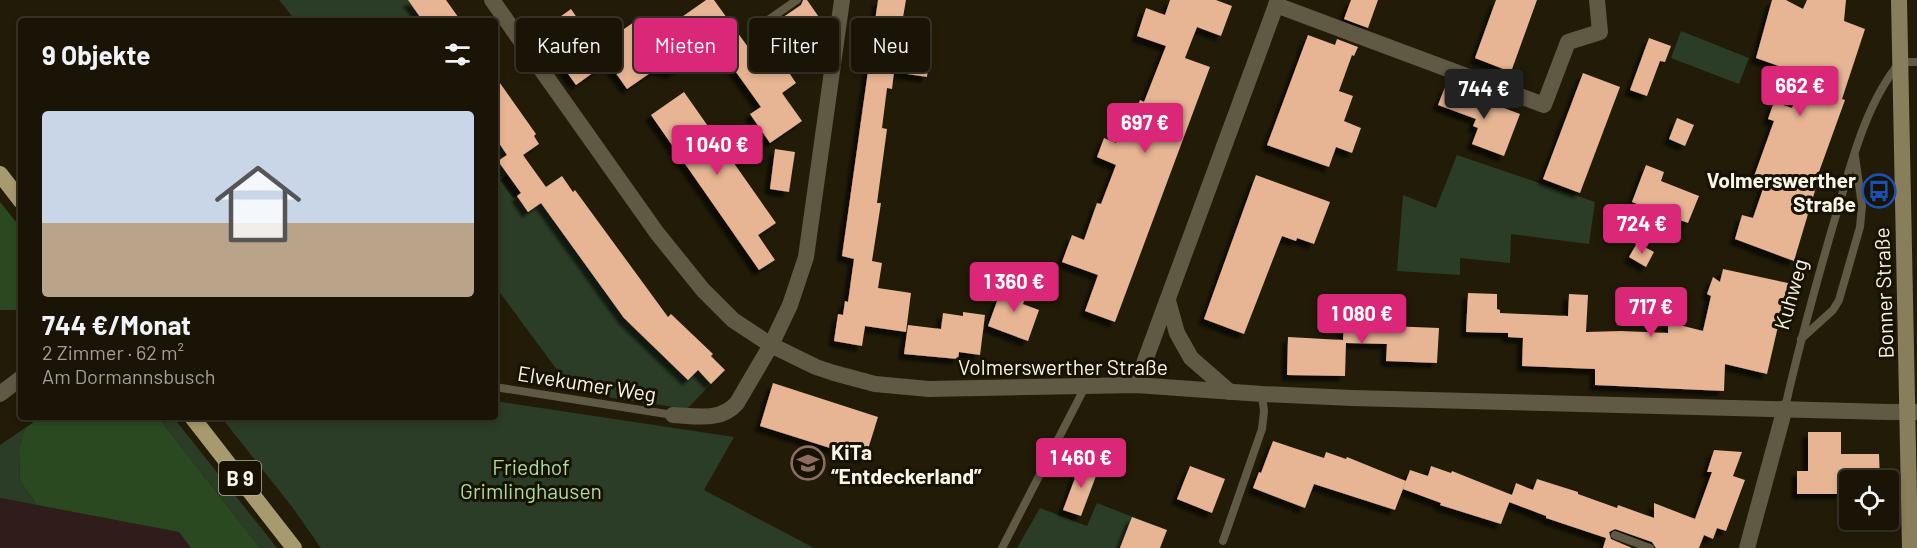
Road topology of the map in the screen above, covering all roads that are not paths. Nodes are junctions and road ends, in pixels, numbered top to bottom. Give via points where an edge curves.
1 (492, 0) edge
2 (797, 0) edge
3 (842, 0) edge
4 (1597, 0) edge
5 (1899, 0) edge
6 (1277, 2) edge
7 (771, 18) edge
8 (516, 34) edge
9 (1900, 62) junction
10 (1917, 62) edge
11 (542, 72) edge
12 (1855, 153) junction
13 (0, 174) edge
14 (18, 197) edge
15 (1168, 301) junction
16 (1801, 339) junction
17 (771, 345) junction
18 (18, 380) edge
19 (1136, 385) junction
20 (498, 387) edge
21 (1085, 387) junction
22 (1230, 392) junction
23 (0, 394) edge
24 (1262, 394) junction
25 (1785, 408) junction
26 (1913, 412) edge
27 (673, 415) joint
28 (194, 420) edge
29 (1615, 535) dead end
30 (1223, 541) dead end
31 (294, 548) edge
32 (1002, 548) edge
33 (1650, 548) edge
34 (1747, 548) edge
35 (1910, 548) edge

1 - 8 street, Volmerswerther Straße
2 - 7 lane
3 - 17 street via 806,256 790,305
4 - 6 street via 1600,32 1568,42 1544,105
5 - 9 main road, Bonner Straße
6 - 15 street
9 - 10 lane
9 - 12 lane, Kuhweg via 1884,81
9 - 26 main road, Bonner Straße
11 - 17 street, Volmerswerther Straße via 657,233 703,290 733,320
12 - 16 lane, Kuhweg
12 - 16 lane via 1862,206 1842,290 1833,310
13 - 14 main road
15 - 19 street
15 - 22 street via 1191,358
16 - 25 lane, Kuhweg
17 - 21 street, Volmerswerther Straße via 824,370 876,384 951,390
17 - 27 street via 731,410 716,416
18 - 23 street
19 - 21 street, Volmerswerther Straße
19 - 22 street, Volmerswerther Straße
20 - 27 lane, Elvekumer Weg
21 - 32 lane
22 - 24 street, Volmerswerther Straße
24 - 25 street, Volmerswerther Straße
24 - 30 lane via 1262,429
25 - 26 street, Volmerswerther Straße
25 - 34 street, Kuhweg
26 - 35 main road, Bonner Straße
28 - 31 main road, B 9
29 - 33 lane

